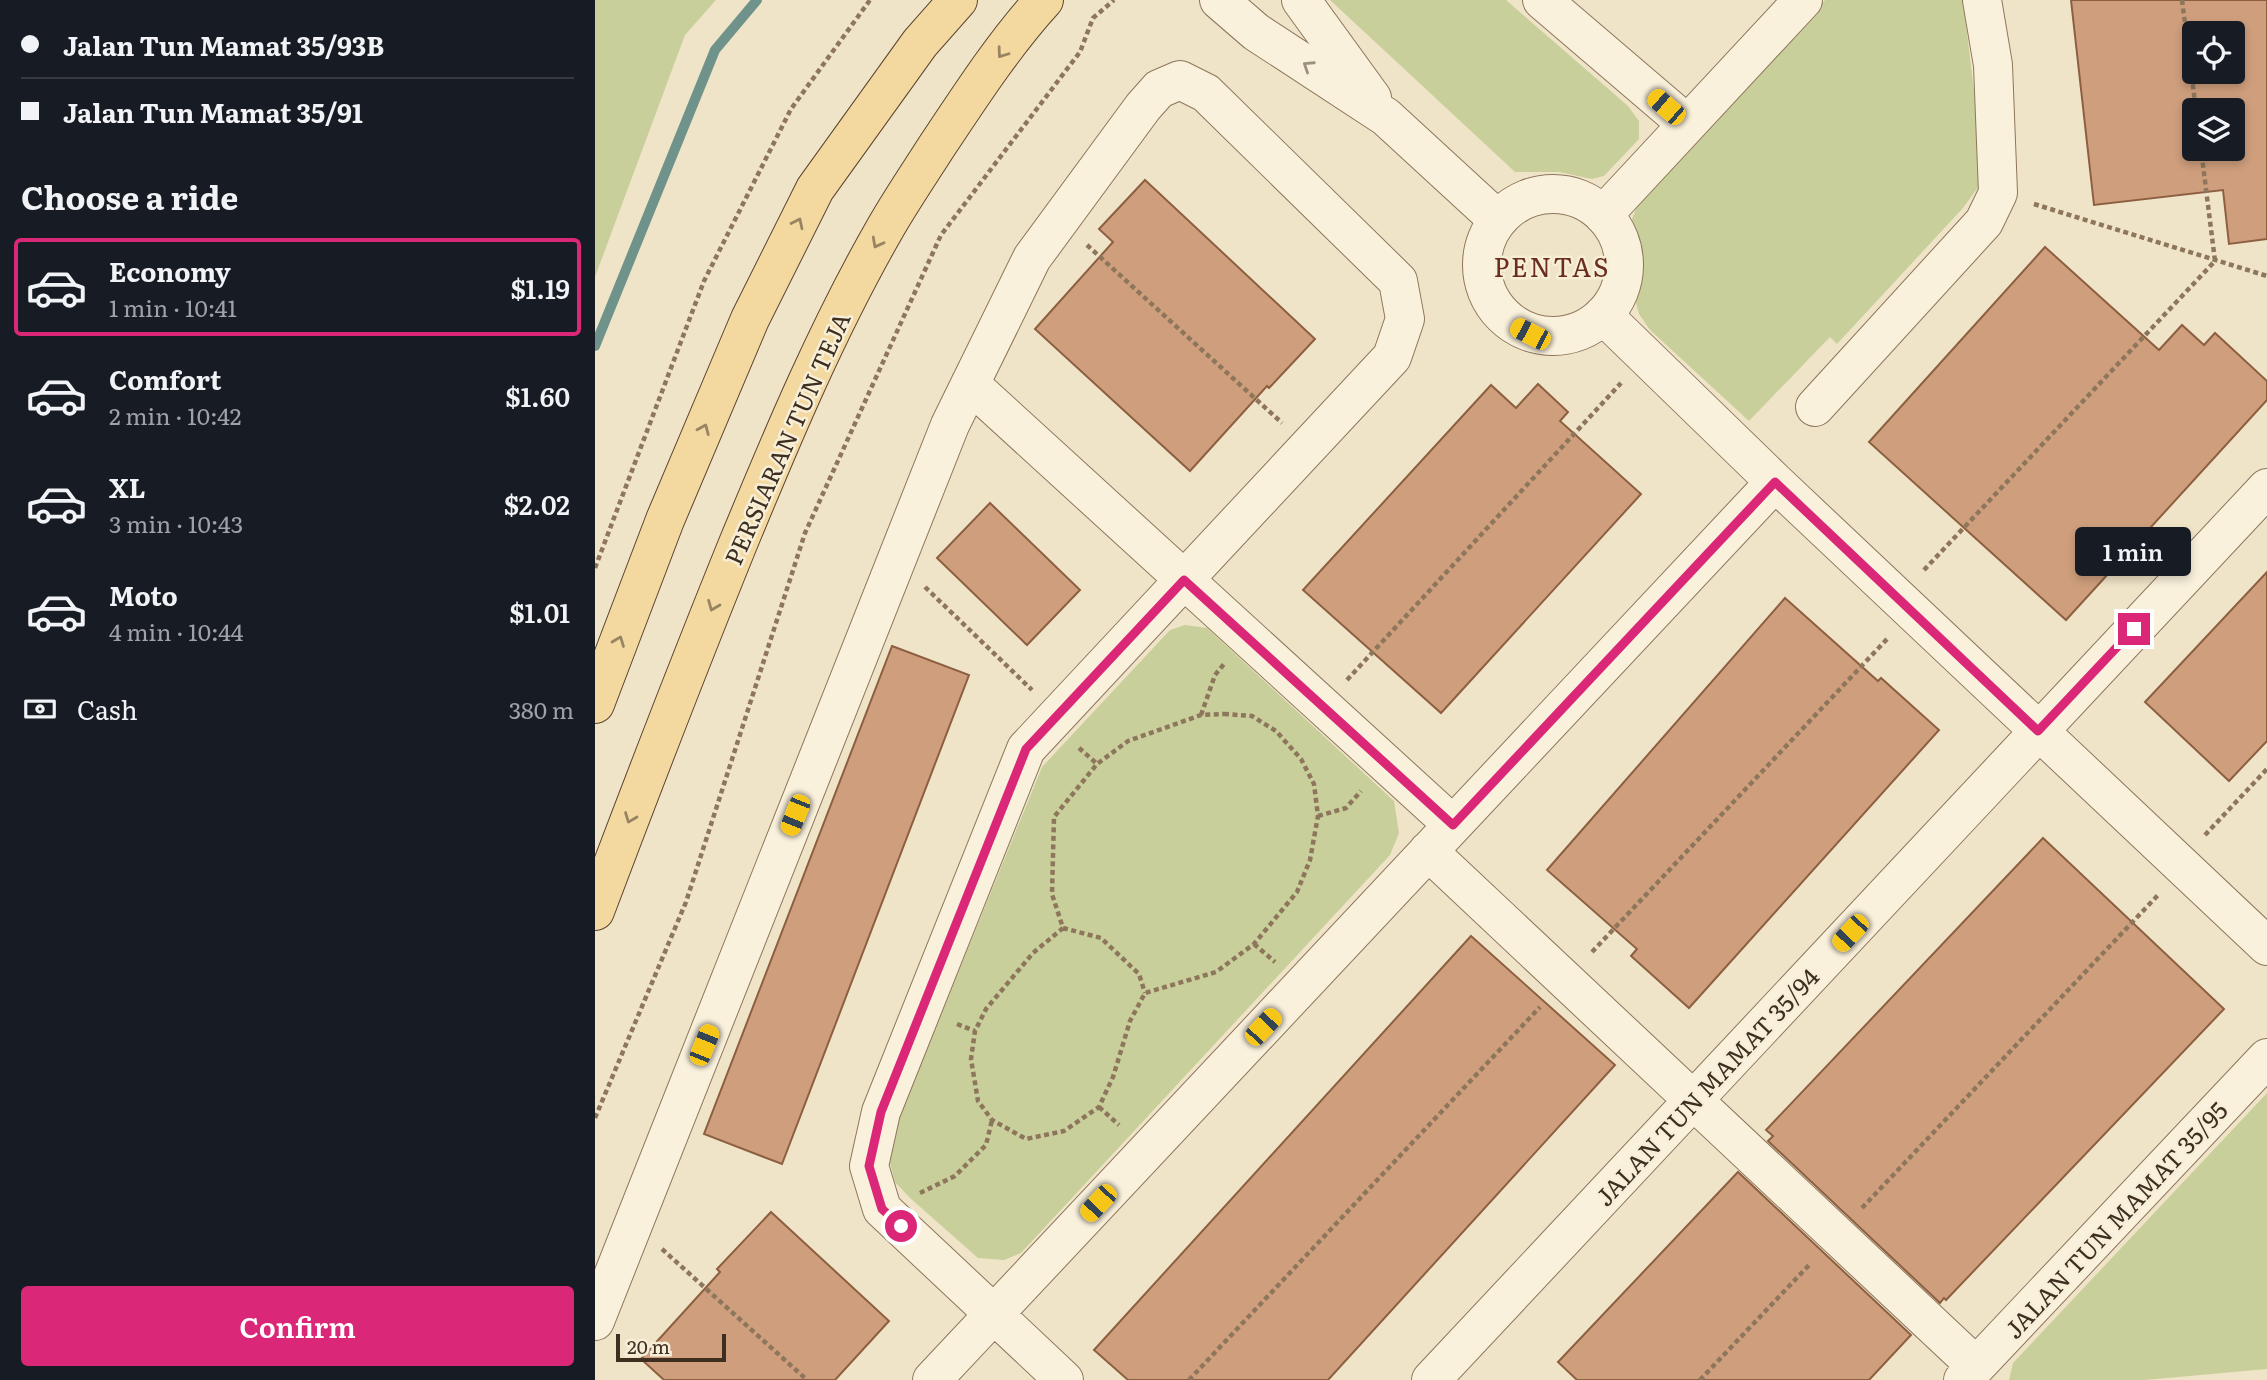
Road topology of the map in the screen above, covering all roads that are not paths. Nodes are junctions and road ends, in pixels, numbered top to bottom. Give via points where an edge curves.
1 (958, 0) edge
2 (1071, 0) edge
3 (1219, 0) edge
4 (1301, 0) edge
5 (1542, 0) edge
6 (1803, 0) edge
7 (1982, 0) edge
8 (1037, 8) edge
9 (1386, 117) junction
10 (1687, 124) junction
11 (1603, 215) junction
12 (1497, 220) junction
13 (1603, 315) junction
14 (970, 384) junction
15 (1815, 407) dead end
16 (1775, 482) junction
17 (2267, 488) edge
18 (1184, 580) junction
19 (595, 705) edge
20 (2038, 731) junction
21 (1440, 838) junction
22 (595, 911) edge
23 (2267, 946) edge
24 (2267, 1058) edge
25 (1693, 1100) junction
26 (994, 1314) junction
27 (595, 1321) edge
28 (1970, 1373) edge
29 (932, 1380) edge
30 (1064, 1380) edge
31 (1431, 1380) edge

19 -> 1 main road via 665,520 745,332 814,189 920,43
2 - 8 main road
9 -> 3 street via 1255,32
4 - 9 street
5 - 10 street
6 - 10 street
7 - 15 street via 1993,65 1998,193 1984,222
8 -> 22 main road, PERSIARAN TUN TEJA via 963,107 887,224 807,381 684,677
9 - 12 street
10 - 11 street
11 - 12 street via 1569,196 1549,194 1512,207
11 - 13 street via 1620,242 1623,273 1613,303
12 - 13 street via 1487,237 1482,276 1498,311 1530,334 1549,337 1588,327
13 - 16 street
14 - 18 street
14 - 18 street via 1032,258 1143,107 1159,89 1180,80 1206,93 1398,281 1405,319 1392,357
14 - 27 street
16 - 20 street
16 - 21 street
17 - 20 street, JALAN TUN MAMAT 35/94
18 - 21 street
18 - 26 street via 1026,749 881,1112 869,1166 882,1209
20 - 23 street via 2170,876
20 - 25 street, JALAN TUN MAMAT 35/94
21 - 25 street
21 - 26 street
24 - 28 street, JALAN TUN MAMAT 35/95
25 - 28 street via 1837,1235
25 - 31 street, JALAN TUN MAMAT 35/94
26 - 29 street
26 - 30 street

